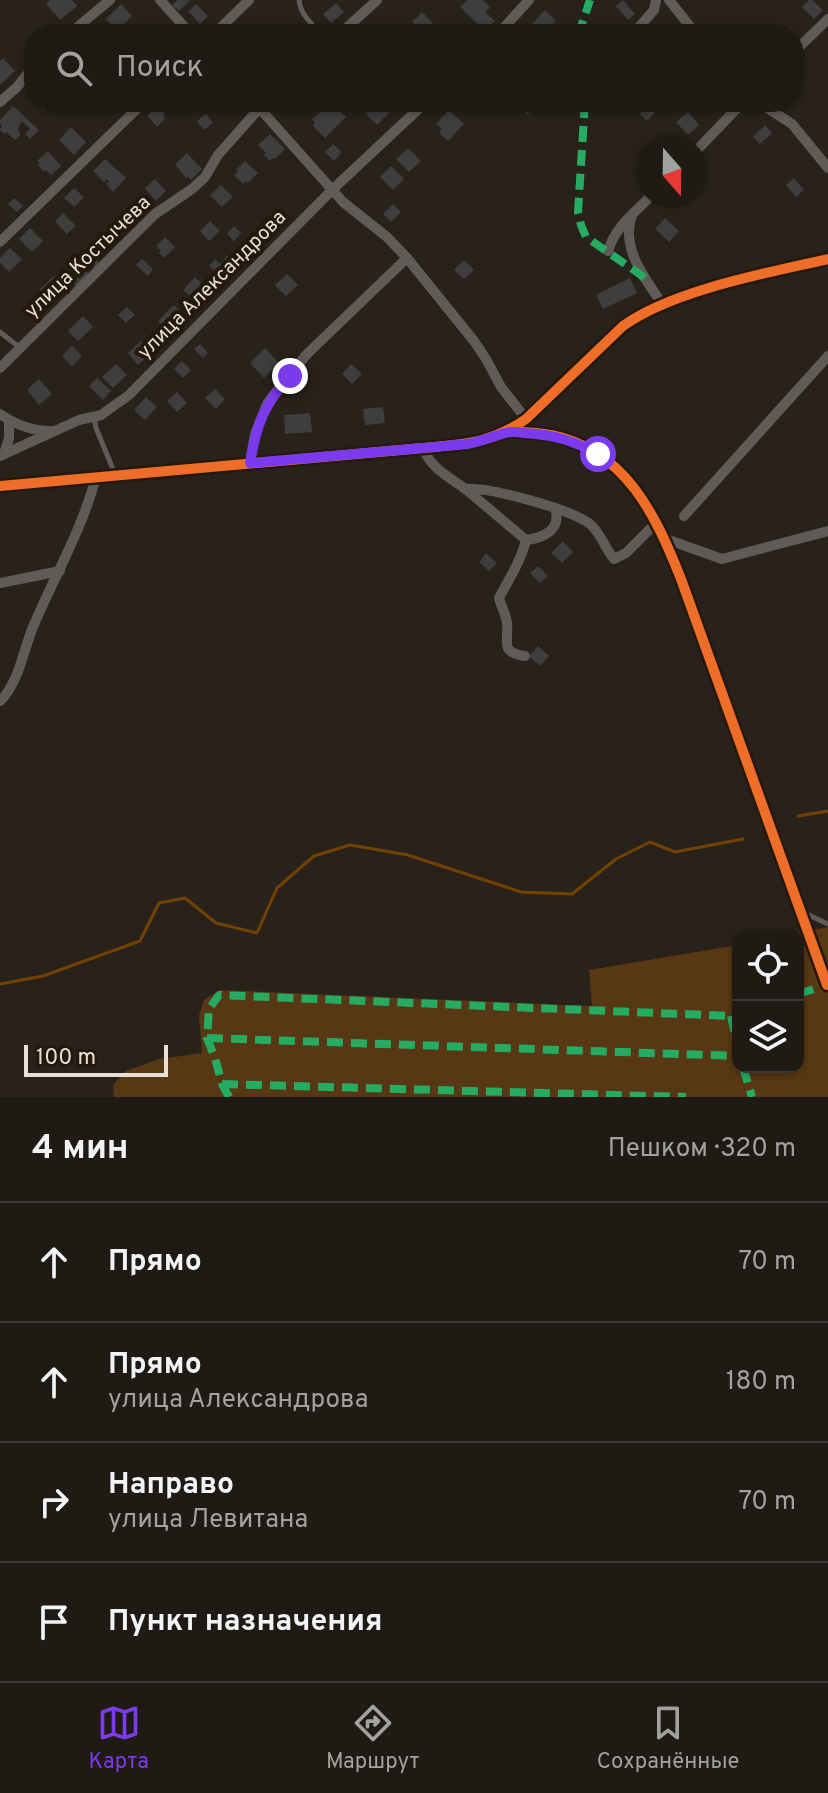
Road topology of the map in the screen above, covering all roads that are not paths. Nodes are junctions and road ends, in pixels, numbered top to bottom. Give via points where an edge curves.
1 (110, 0) edge
2 (160, 0) edge
3 (249, 0) edge
4 (299, 0) edge
5 (377, 0) edge
6 (529, 0) edge
7 (656, 0) edge
8 (669, 0) edge
9 (828, 19) edge
10 (81, 24) edge
11 (182, 24) edge
12 (224, 24) edge
13 (312, 24) edge
14 (351, 24) edge
15 (507, 24) edge
16 (642, 24) edge
17 (688, 24) edge
18 (804, 42) edge
19 (24, 78) edge
20 (0, 102) edge
21 (134, 112) edge
22 (253, 112) edge
23 (267, 112) edge
24 (415, 112) edge
25 (733, 112) edge
26 (773, 112) edge
27 (708, 138) edge
28 (828, 168) edge
29 (333, 189) junction
30 (639, 208) edge
31 (632, 215) junction
32 (0, 242) edge
33 (608, 251) dead end
34 (407, 258) junction
35 (828, 259) edge
36 (663, 305) junction
37 (0, 332) edge
38 (19, 347) junction
39 (828, 356) edge
40 (1, 368) edge
41 (4, 417) edge
42 (94, 417) junction
43 (526, 419) junction
44 (53, 431) junction
45 (508, 431) junction
46 (423, 448) junction
47 (2, 455) edge
48 (250, 463) junction
49 (115, 475) junction
50 (96, 477) junction
51 (0, 486) edge
52 (465, 489) junction
53 (555, 508) junction
54 (684, 516) dead end
55 (657, 522) junction
56 (828, 531) edge
57 (666, 539) junction
58 (526, 540) junction
59 (60, 571) junction
60 (0, 583) edge
61 (525, 656) dead end
62 (0, 701) edge
63 (801, 912) junction
64 (828, 924) edge
65 (827, 985) edge

1 - 10 street
2 - 11 street
3 - 12 street
4 - 13 lane
5 - 14 street
6 - 15 street
7 - 16 street
8 - 17 street
9 - 18 street
19 - 20 street
21 - 32 street
22 - 38 street, улица Костычева via 205,177 155,214
23 - 29 street
24 - 29 street, улица Александрова
25 - 27 street
26 - 28 street via 792,124
29 - 34 street
29 - 42 street, улица Александрова via 129,395
30 - 31 street
31 - 33 street
31 - 36 street via 631,248
34 - 43 street via 474,341
34 - 48 street via 307,354 275,393 255,434
35 - 36 street
36 - 43 street via 623,326
37 - 38 lane
38 - 40 street, улица Костычева
39 - 54 street
41 - 44 street via 34,431
41 - 47 street via 9,438
42 - 44 street, улица Александрова
42 - 49 lane
43 - 45 street
44 - 47 street, улица Александрова
45 - 46 street via 484,441
45 - 55 street via 549,434 598,454 635,487
46 - 48 street
46 - 52 street via 435,467
48 - 49 street
49 - 50 street
50 - 51 street
50 - 59 street
52 - 53 street
52 - 58 street
53 - 55 street via 589,524 614,559
53 - 58 street via 554,528
55 - 57 street
56 - 57 street via 722,559
57 - 63 street
58 - 61 street via 499,598 508,650
59 - 60 street
59 - 62 street
63 - 64 lane
63 - 65 street

